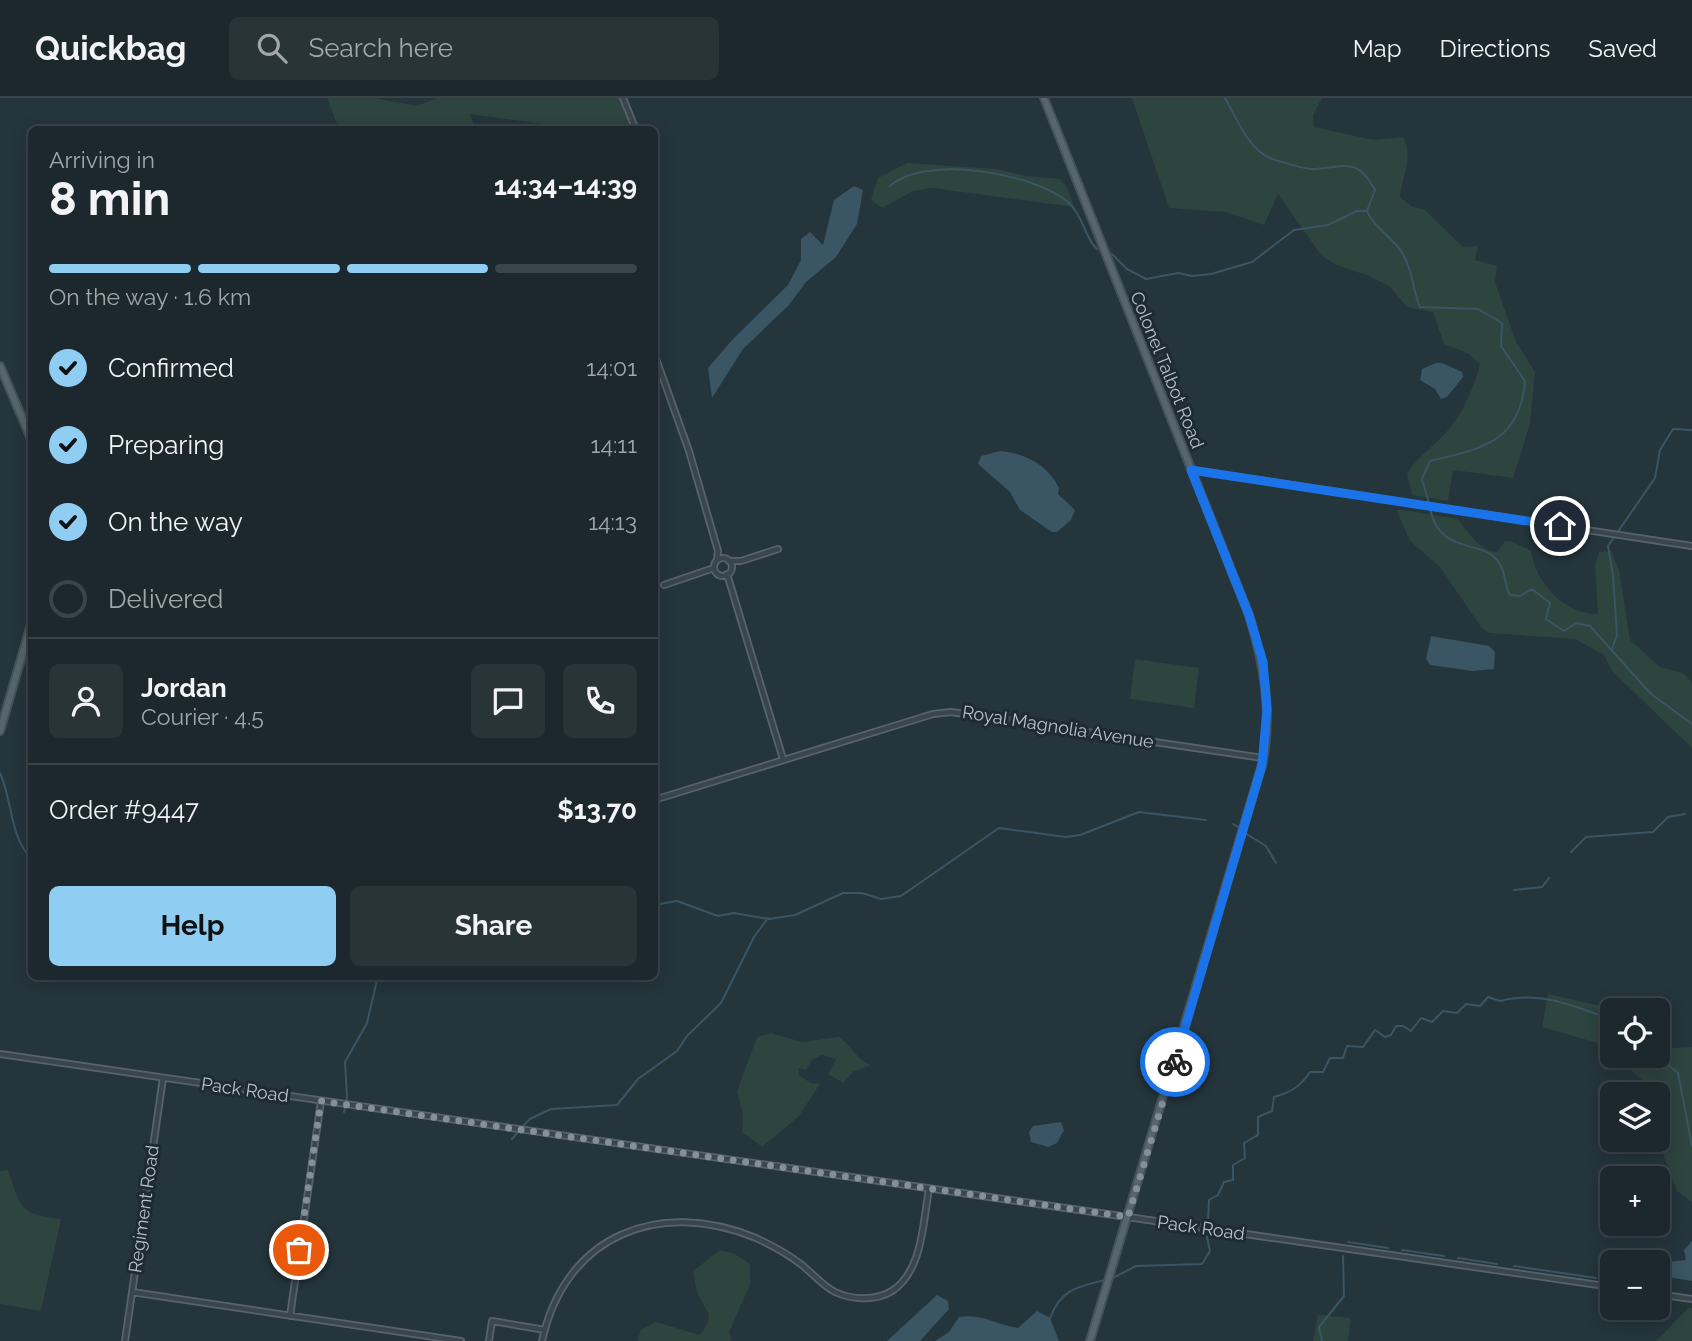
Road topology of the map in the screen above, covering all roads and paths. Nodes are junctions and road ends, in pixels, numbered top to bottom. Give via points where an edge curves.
1 (624, 98) edge
2 (1044, 98) edge
3 (634, 126) edge
4 (658, 364) edge
5 (0, 366) edge
6 (28, 432) edge
7 (1191, 470) junction
8 (1692, 546) edge
9 (778, 549) dead end
10 (718, 551) junction
11 (717, 560) junction
12 (727, 560) junction
13 (741, 561) junction
14 (732, 568) junction
15 (718, 573) junction
16 (664, 585) dead end
17 (28, 635) edge
18 (0, 731) edge
19 (1264, 758) junction
20 (783, 760) junction
21 (658, 799) edge
22 (0, 1054) edge
23 (163, 1078) junction
24 (321, 1101) junction
25 (929, 1189) junction
26 (1128, 1217) junction
27 (1600, 1285) edge
28 (132, 1292) junction
29 (1670, 1296) edge
30 (1692, 1299) edge
31 (290, 1316) junction
32 (545, 1330) junction
33 (125, 1341) edge
34 (461, 1341) edge
35 (489, 1341) edge
36 (542, 1341) edge
37 (1090, 1341) edge

1 - 3 street
2 - 7 main road, Colonel Talbot Road
4 - 10 street
5 - 6 main road
7 - 8 street
7 - 19 main road, Colonel Talbot Road via 1263,662 1267,709
9 - 13 street
10 - 11 street
10 - 12 street
11 - 12 street
11 - 15 street
12 - 13 street
12 - 14 street
13 - 14 street
14 - 15 street
15 - 16 street
15 - 20 street via 729,584
17 - 18 main road
19 - 20 street, Royal Magnolia Avenue via 951,712
19 - 26 main road, Colonel Talbot Road
20 - 21 street, Royal Magnolia Avenue
22 - 23 street, Pack Road
23 - 24 street, Pack Road
23 - 28 street, Regiment Road
24 - 25 street, Pack Road
24 - 31 street
25 - 26 street, Pack Road
25 - 32 street via 912,1268 901,1283 882,1295 862,1298 836,1293 797,1261 742,1233 691,1222 664,1223 621,1233 579,1263 563,1285
26 - 27 street, Pack Road
26 - 37 main road, Colonel Talbot Road
28 - 31 street
28 - 33 street, Regiment Road
29 - 30 street
31 - 34 street
32 - 35 street via 492,1321
32 - 36 street

